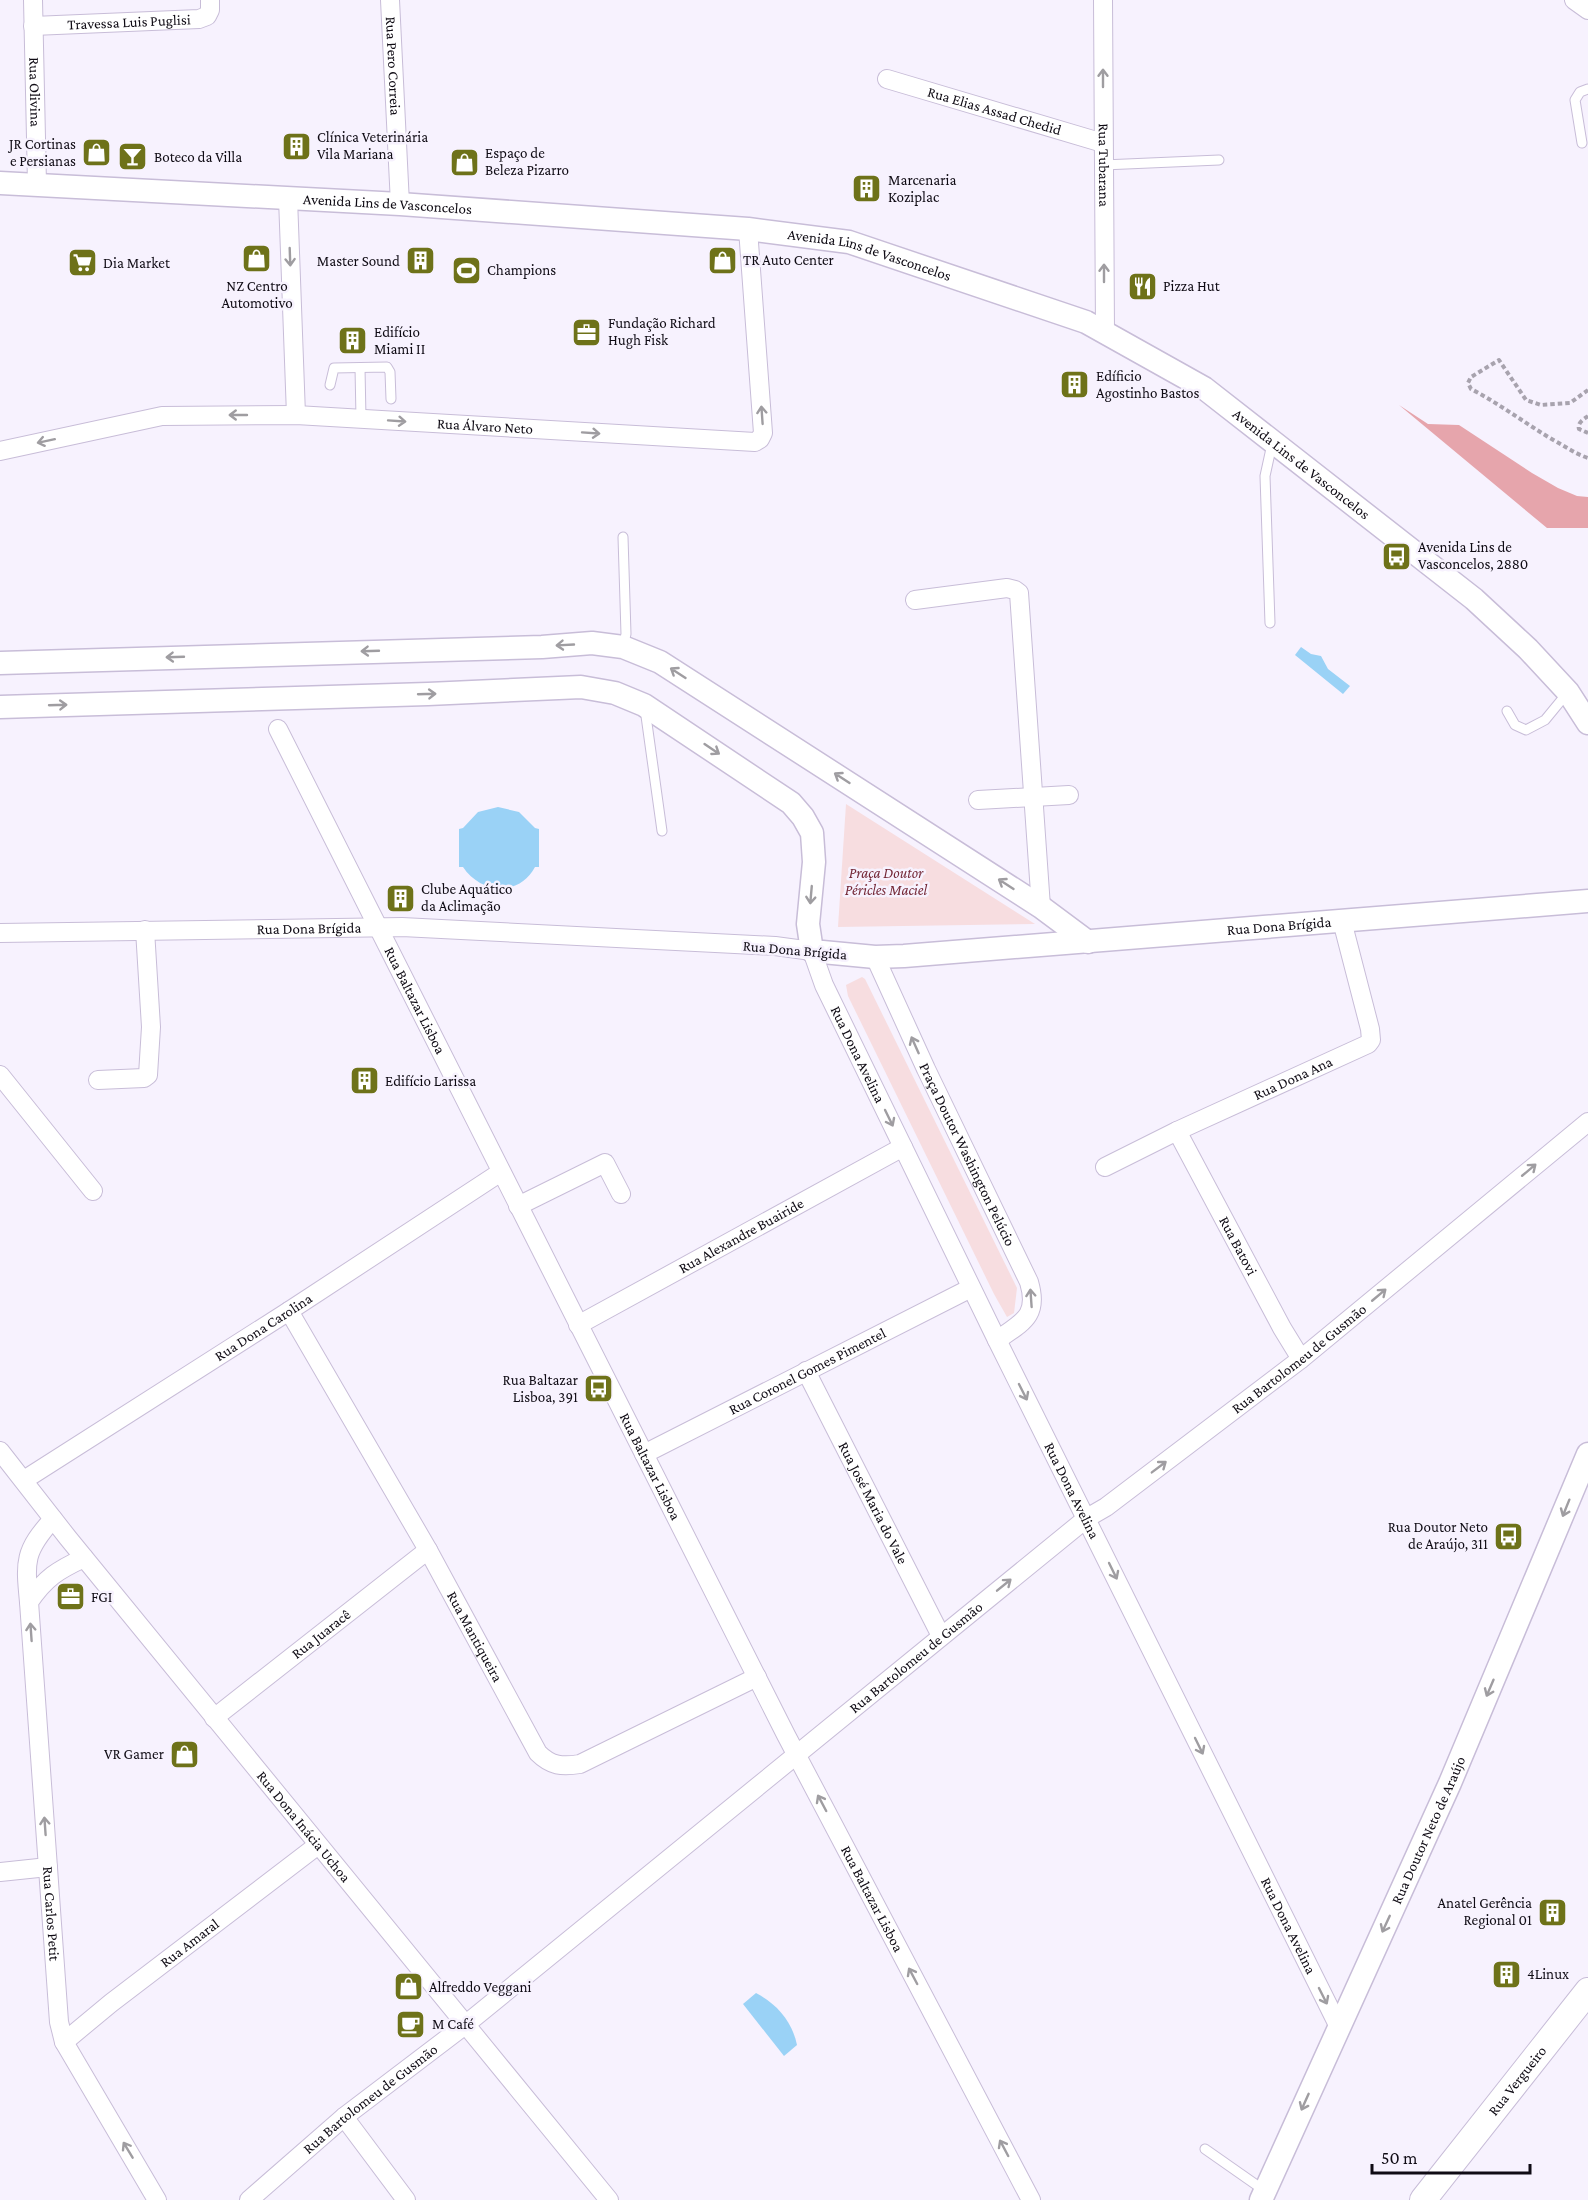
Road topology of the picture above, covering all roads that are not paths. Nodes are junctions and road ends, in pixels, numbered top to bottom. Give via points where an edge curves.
1 (33, 0) edge
2 (210, 0) edge
3 (390, 0) edge
4 (1103, 0) edge
5 (1574, 0) edge
6 (1588, 10) edge
7 (33, 26) junction
8 (887, 79) dead end
9 (1588, 89) edge
10 (1103, 143) junction
11 (1582, 143) dead end
12 (1219, 160) dead end
13 (1104, 165) junction
14 (0, 183) edge
15 (37, 184) junction
16 (288, 198) junction
17 (400, 204) junction
18 (748, 229) junction
19 (1105, 332) junction
20 (360, 368) junction
21 (330, 385) dead end
22 (391, 399) dead end
23 (296, 415) junction
24 (361, 418) junction
25 (1273, 442) junction
26 (0, 451) edge
27 (623, 537) dead end
28 (915, 600) dead end
29 (1270, 623) dead end
30 (623, 647) junction
31 (0, 663) edge
32 (1568, 692) junction
33 (644, 705) junction
34 (0, 707) edge
35 (1507, 711) dead end
36 (1588, 723) edge
37 (278, 729) dead end
38 (1069, 795) dead end
39 (1034, 797) junction
40 (978, 800) dead end
41 (662, 831) dead end
42 (1588, 902) edge
43 (1041, 907) junction
44 (1342, 921) junction
45 (377, 927) junction
46 (145, 930) junction
47 (0, 933) edge
48 (1088, 942) junction
49 (812, 951) junction
50 (875, 957) junction
51 (0, 1075) edge
52 (98, 1080) dead end
53 (1588, 1122) edge
54 (1178, 1131) junction
55 (903, 1147) junction
56 (1105, 1167) dead end
57 (501, 1172) junction
58 (93, 1191) dead end
59 (621, 1194) dead end
60 (518, 1206) junction
61 (972, 1288) junction
62 (289, 1311) junction
63 (578, 1324) junction
64 (997, 1340) junction
65 (1301, 1359) junction
66 (806, 1371) junction
67 (0, 1451) edge
68 (644, 1454) junction
69 (1588, 1454) edge
70 (24, 1480) junction
71 (1087, 1518) junction
72 (53, 1519) junction
73 (428, 1550) junction
74 (84, 1558) junction
75 (29, 1602) junction
76 (941, 1636) junction
77 (757, 1677) junction
78 (214, 1718) junction
79 (797, 1755) junction
80 (318, 1845) junction
81 (48, 1867) junction
82 (0, 1872) edge
83 (1588, 1992) edge
84 (465, 2025) junction
85 (1339, 2026) junction
86 (64, 2042) junction
87 (344, 2117) junction
88 (1205, 2149) dead end
89 (1263, 2196) edge
90 (157, 2200) edge
91 (249, 2200) edge
92 (406, 2200) edge
93 (609, 2200) edge
94 (1031, 2200) edge
95 (1423, 2200) edge

1 - 7 street, Rua Olivina
2 - 7 street, Travessa Luis Puglisi via 207,16 199,19
3 - 17 street, Rua Pero Correia
10 -> 4 street, Rua Tubarana
5 - 6 street
7 - 15 street, Rua Olivina
8 - 10 street, Rua Elias Assad Chedid
9 - 11 lane via 1575,100
10 - 13 street, Rua Tubarana
12 - 13 lane
19 -> 13 street, Rua Tubarana
14 - 15 street, Avenida Lins de Vasconcelos
15 - 16 street, Avenida Lins de Vasconcelos
16 - 17 street, Avenida Lins de Vasconcelos
16 -> 23 street
17 - 18 street, Avenida Lins de Vasconcelos
18 - 19 street, Avenida Lins de Vasconcelos via 849,242 1086,322
24 -> 18 street, Rua Álvaro Neto via 755,442 763,433
19 - 25 street, Avenida Lins de Vasconcelos via 1204,388
20 - 21 lane via 334,368
20 - 22 lane via 387,368
20 - 24 lane
23 - 24 street, Rua Álvaro Neto
23 -> 26 street, Rua Álvaro Neto via 162,416
25 - 29 lane via 1265,476
25 - 32 street, Avenida Lins de Vasconcelos via 1474,599
27 - 30 lane
28 - 39 street via 1007,588 1019,593
30 -> 31 street via 592,643
43 -> 30 street via 660,662
32 - 35 lane via 1545,720 1526,730 1515,725
32 - 36 street, Avenida Lins de Vasconcelos
34 -> 33 street via 581,687 615,693
33 - 41 lane
33 -> 49 street via 791,803 803,817 812,833 814,862 808,924
37 - 45 street, Rua Baltazar Lisboa
38 - 39 street
39 - 40 street
39 - 43 street
42 - 44 street, Rua Dona Brígida
43 - 48 street
44 - 48 street, Rua Dona Brígida
44 - 54 street, Rua Dona Ana via 1370,1029 1368,1044
45 - 46 street, Rua Dona Brígida
45 - 49 street, Rua Dona Brígida
45 - 57 street, Rua Baltazar Lisboa
46 - 47 street, Rua Dona Brígida
46 - 52 street via 148,1075
48 - 50 street, Rua Dona Brígida
49 - 50 street, Rua Dona Brígida
49 -> 55 street, Rua Dona Avelina via 824,985
64 -> 50 street, Praça Doutor Washington Pelúcio via 1019,1324 1033,1306 1029,1282
51 - 58 street
65 -> 53 street, Rua Bartolomeu de Gusmão
54 - 56 street, Rua Dona Ana
54 - 65 street, Rua Batovi
55 - 61 street, Rua Dona Avelina
55 - 63 street, Rua Alexandre Buairide
57 - 60 street, Rua Baltazar Lisboa
57 - 62 street, Rua Dona Carolina
59 - 60 street via 606,1163
60 - 63 street, Rua Baltazar Lisboa
61 - 64 street, Rua Dona Avelina
61 - 66 street, Rua Coronel Gomes Pimentel
62 - 70 street, Rua Dona Carolina
62 - 73 street, Rua Mantiqueira
63 - 68 street, Rua Baltazar Lisboa
64 -> 71 street, Rua Dona Avelina
71 -> 65 street, Rua Bartolomeu de Gusmão
66 - 68 street, Rua Coronel Gomes Pimentel
66 - 76 street, Rua José Maria do Vale
67 - 70 street, Rua Dona Inácia Uchoa
68 - 77 street, Rua Baltazar Lisboa
69 -> 85 street, Rua Doutor Neto de Araújo via 1450,1784
70 - 72 street, Rua Dona Inácia Uchoa
76 -> 71 street, Rua Bartolomeu de Gusmão
71 -> 85 street, Rua Dona Avelina
72 - 74 street, Rua Dona Inácia Uchoa
72 - 75 street, Rua Carlos Petit via 34,1539 27,1556
73 - 77 street, Rua Mantiqueira via 531,1741 548,1762 565,1767 580,1764
73 - 78 street, Rua Juaracê
74 - 75 street via 47,1579
74 - 78 street, Rua Dona Inácia Uchoa
81 -> 75 street, Rua Carlos Petit
76 - 79 street, Rua Bartolomeu de Gusmão
77 - 79 street, Rua Baltazar Lisboa
78 - 80 street, Rua Dona Inácia Uchoa
79 - 84 street, Rua Bartolomeu de Gusmão
94 -> 79 street, Rua Baltazar Lisboa
80 - 84 street, Rua Dona Inácia Uchoa
80 - 86 street, Rua Amaral
81 - 82 street
81 - 86 street, Rua Carlos Petit via 59,2022
83 - 95 main road, Rua Vergueiro
84 - 87 street, Rua Bartolomeu de Gusmão
84 - 93 street, Rua Dona Inácia Uchoa
85 -> 89 street, Rua Doutor Neto de Araújo
90 -> 86 street, Rua Carlos Petit
87 - 91 street, Rua Bartolomeu de Gusmão
87 - 92 street
88 - 89 lane

